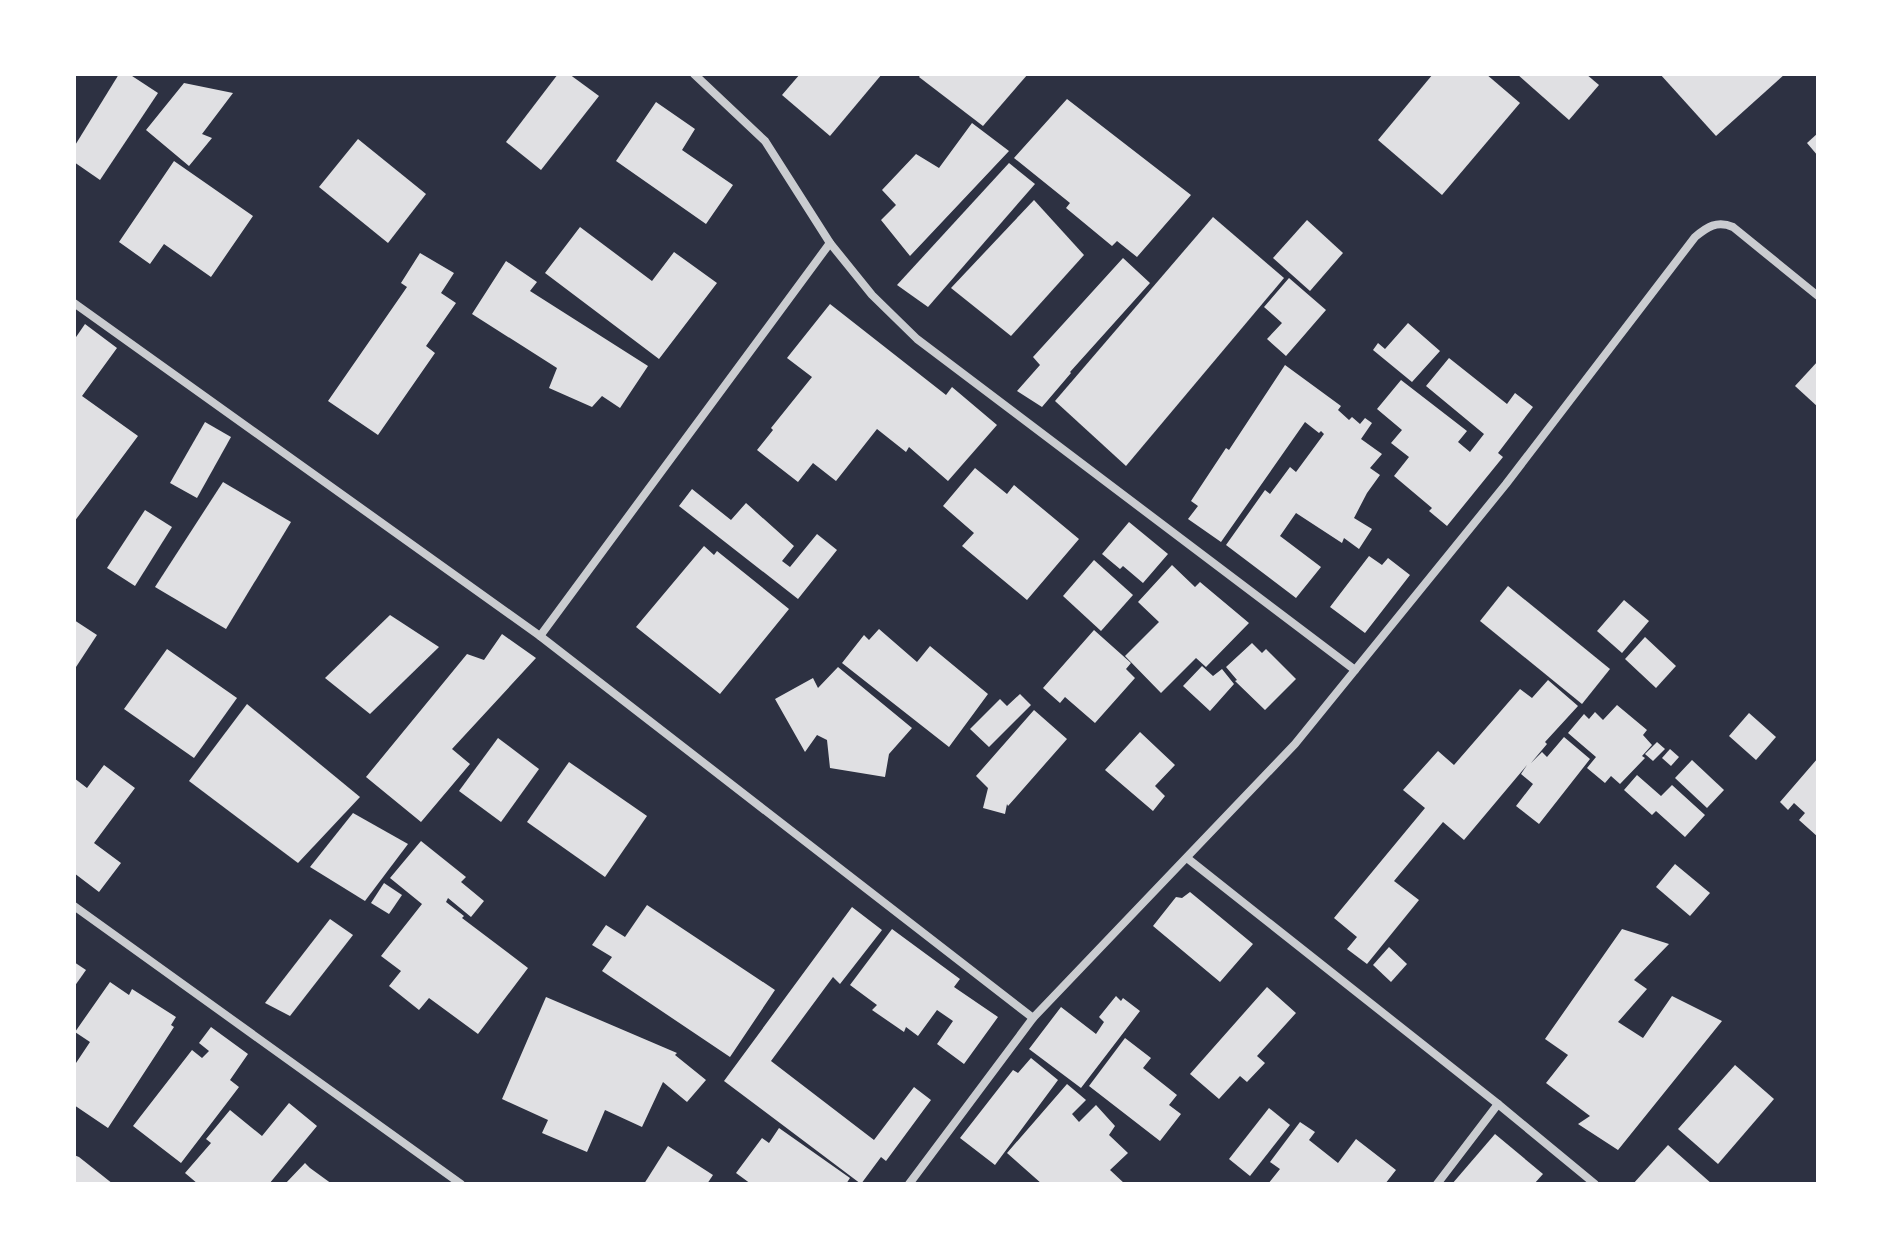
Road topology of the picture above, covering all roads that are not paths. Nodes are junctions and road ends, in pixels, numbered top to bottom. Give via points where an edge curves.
1 (694, 74) edge
2 (830, 243) junction
3 (1818, 296) edge
4 (74, 303) edge
5 (540, 636) junction
6 (1355, 670) junction
7 (1187, 858) junction
8 (74, 906) edge
9 (1033, 1018) junction
10 (1498, 1104) junction
11 (461, 1184) edge
12 (909, 1184) edge
13 (1437, 1184) edge
14 (1595, 1184) edge

1 - 2 street via 765,141
2 - 5 street
2 - 6 street via 917,339
3 - 6 street via 1733,227 1713,225 1695,237
4 - 5 street
5 - 9 street
6 - 7 street via 1295,744
7 - 9 street
7 - 10 street
8 - 11 street
9 - 12 street
10 - 13 street
10 - 14 street

